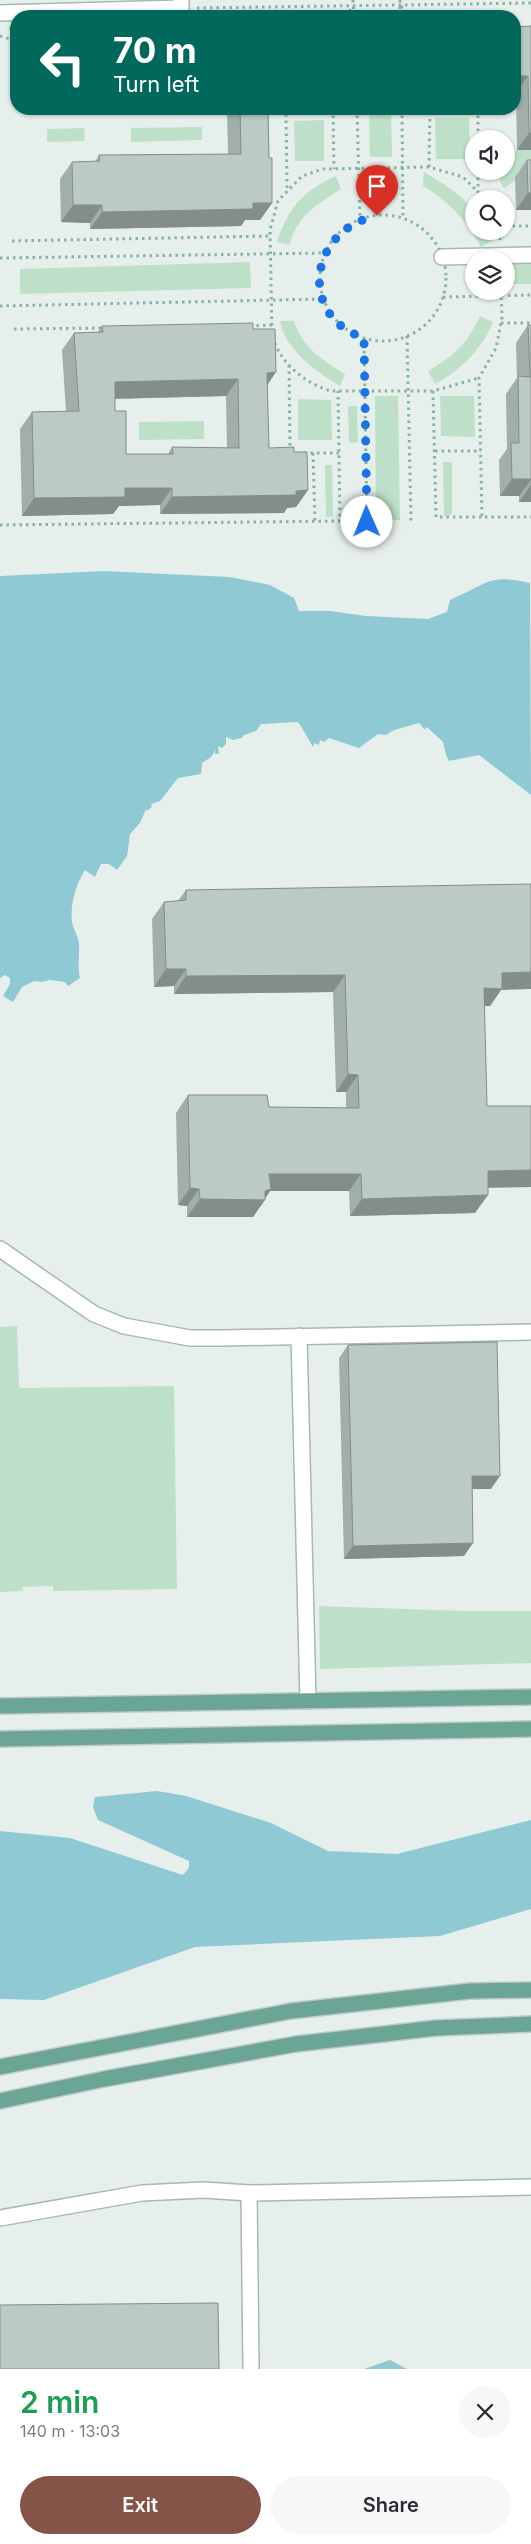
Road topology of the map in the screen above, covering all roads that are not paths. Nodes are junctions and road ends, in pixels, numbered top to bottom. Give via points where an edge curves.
1 (181, 4) edge
2 (72, 10) edge
3 (531, 255) edge
4 (442, 257) road end
5 (0, 1249) edge
6 (531, 1332) edge
7 (299, 1336) junction
8 (531, 1697) edge
9 (486, 1698) junction
10 (308, 1701) junction
11 (531, 1702) edge
12 (0, 1706) edge
13 (531, 1729) edge
14 (0, 1739) edge
15 (531, 1990) edge
16 (531, 2024) edge
17 (0, 2067) edge
18 (0, 2101) edge
19 (531, 2187) edge
20 (249, 2193) junction
21 (0, 2218) edge
22 (251, 2369) edge

1 - 2 lane
3 - 4 lane
5 - 7 lane via 94,1314 124,1326 190,1338
6 - 7 lane
7 - 10 lane
8 - 9 main road
9 - 10 main road
9 - 11 main road
10 - 12 main road
13 - 14 main road
15 - 17 main road via 462,1992 291,2011
16 - 18 main road via 436,2028 296,2044
19 - 20 lane
20 - 21 lane via 204,2190 142,2193
20 - 22 lane

